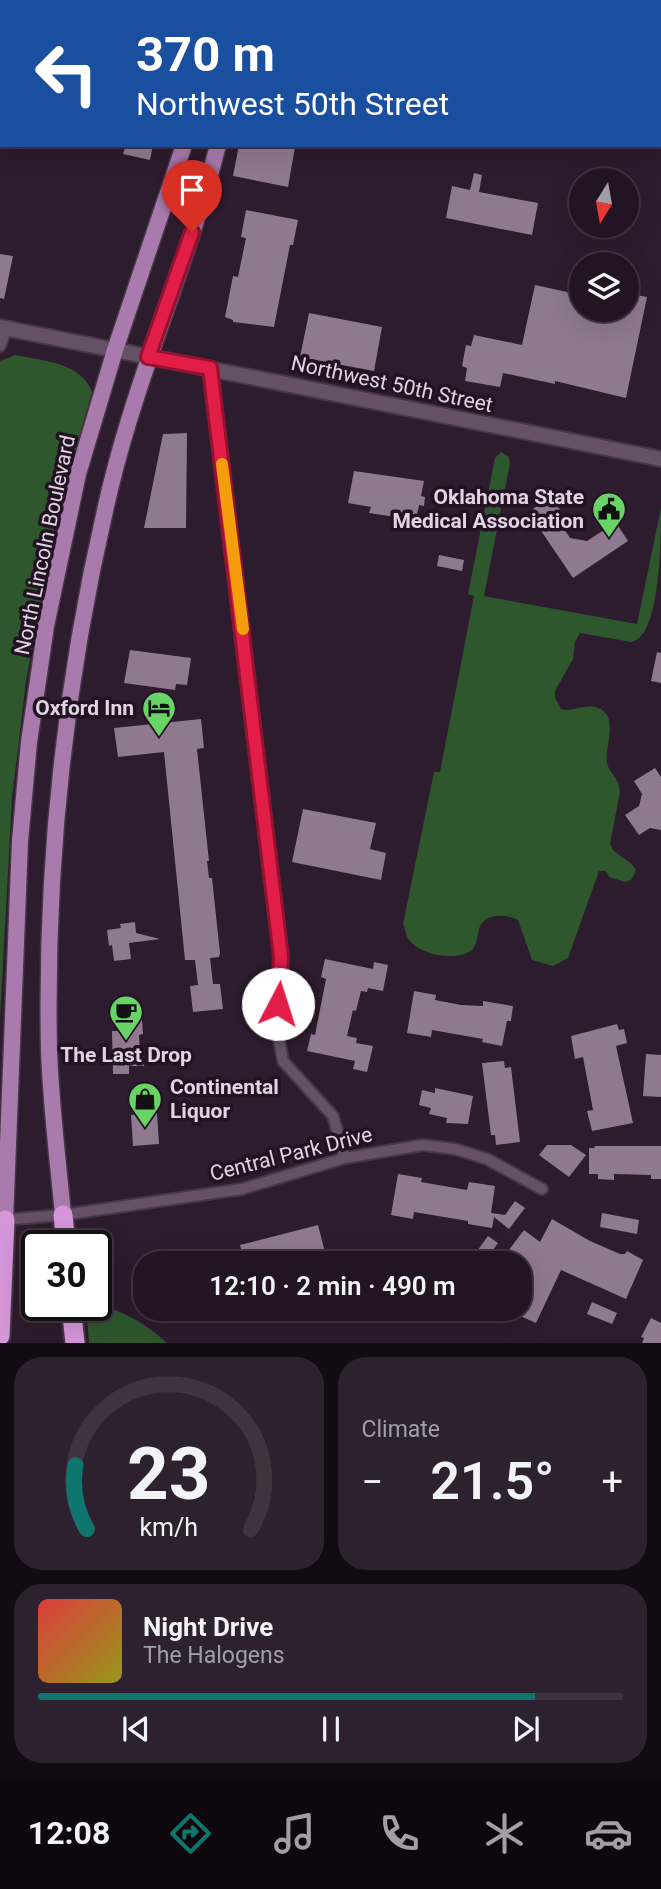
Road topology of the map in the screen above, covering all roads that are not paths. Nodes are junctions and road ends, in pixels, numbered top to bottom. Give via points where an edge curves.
1 (183, 147) edge
2 (217, 147) edge
3 (4, 328) edge
4 (0, 346) edge
5 (115, 350) junction
6 (148, 357) junction
7 (210, 368) junction
8 (661, 459) edge
9 (345, 1158) junction
10 (542, 1189) dead end
11 (63, 1215) junction
12 (3, 1220) edge
13 (64, 1230) edge
14 (1, 1298) edge
15 (73, 1321) edge
16 (0, 1336) edge
17 (75, 1343) edge

1 - 5 main road, North Lincoln Boulevard
2 - 6 main road
3 - 4 street
3 - 5 main road, Northwest 50th Street
5 - 6 main road, Northwest 50th Street
5 - 12 main road, North Lincoln Boulevard via 76,486 46,626 29,742 16,900
6 - 7 main road, Northwest 50th Street
6 - 11 main road via 96,552 60,777 51,901 49,1054
7 - 8 main road, Northwest 50th Street
7 - 9 street via 281,957 278,1035 283,1061 333,1115
9 - 10 street, Central Park Drive via 423,1145 455,1149 487,1159
9 - 11 street, Central Park Drive via 242,1189
11 - 12 street, Central Park Drive
11 - 13 highway
12 - 14 highway
14 - 16 highway
15 - 17 highway

